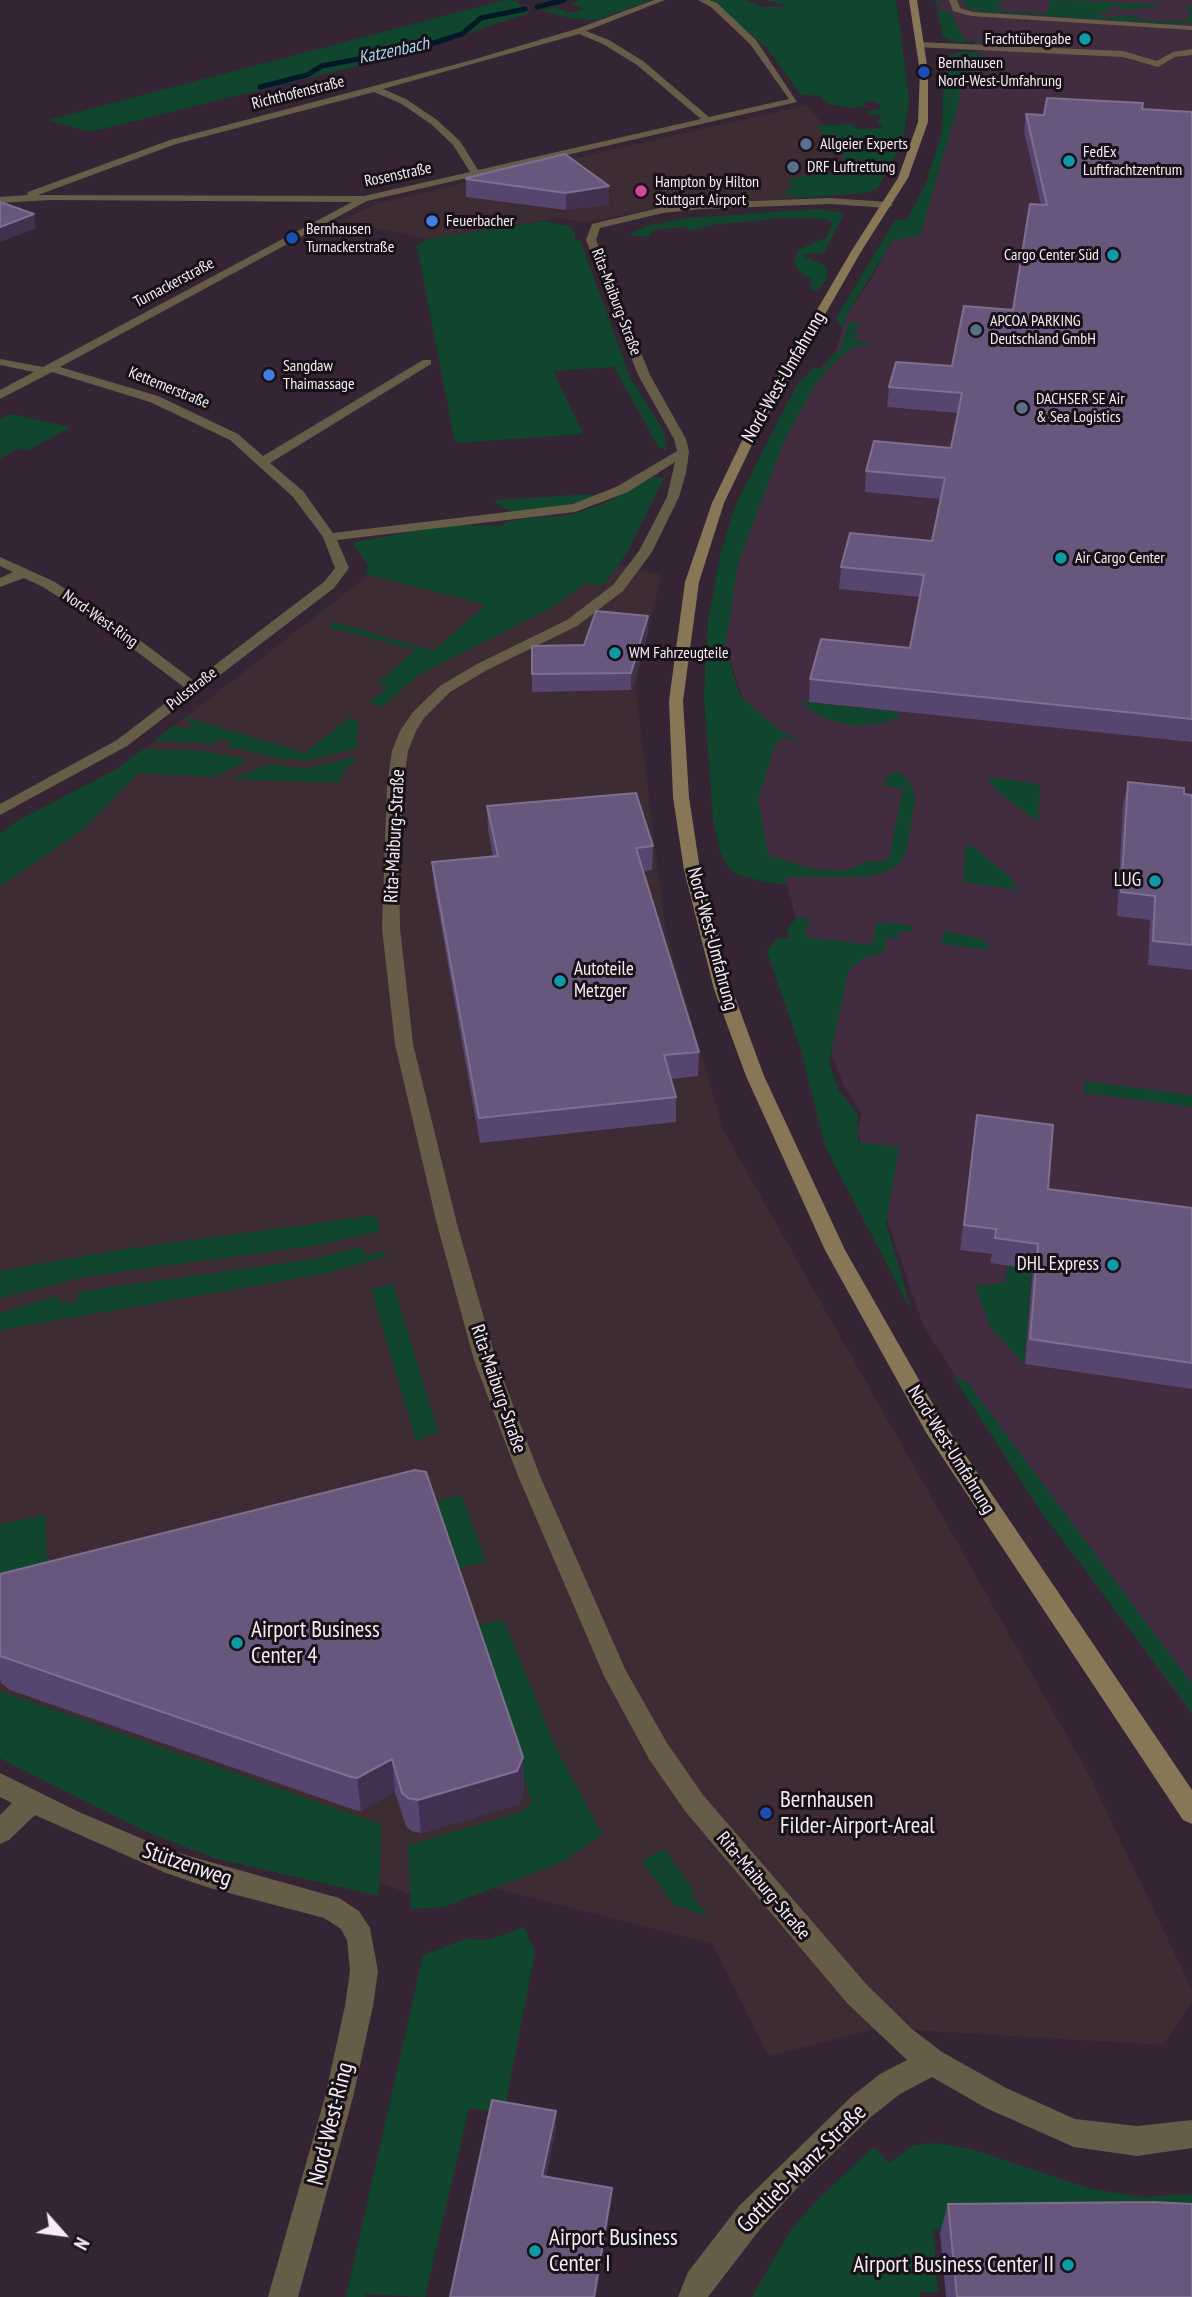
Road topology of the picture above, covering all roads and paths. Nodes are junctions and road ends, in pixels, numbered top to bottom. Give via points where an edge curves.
1 (661, 0) edge
2 (702, 0) edge
3 (914, 0) edge
4 (953, 0) edge
5 (1192, 28) edge
6 (579, 31) junction
7 (1192, 43) edge
8 (918, 45) junction
9 (1170, 45) dead end
10 (1149, 50) dead end
11 (1192, 52) edge
12 (1135, 56) junction
13 (376, 89) junction
14 (794, 100) joint
15 (706, 119) junction
16 (476, 174) junction
17 (26, 198) junction
18 (364, 199) junction
19 (0, 200) edge
20 (888, 205) junction
21 (0, 362) edge
22 (427, 362) dead end
23 (47, 370) junction
24 (0, 395) edge
25 (682, 452) junction
26 (264, 461) junction
27 (329, 537) junction
28 (0, 561) edge
29 (25, 572) junction
30 (0, 583) edge
31 (194, 688) junction
32 (0, 810) edge
33 (0, 1784) edge
34 (31, 1801) junction
35 (1192, 1812) edge
36 (0, 1832) edge
37 (362, 1948) joint
38 (932, 2062) junction
39 (1190, 2131) edge
40 (283, 2297) edge
41 (693, 2297) edge

1 - 6 street, Richthofenstraße
2 - 14 street via 753,42
3 - 8 main road, Nord-West-Umfahrung
4 - 5 street via 956,9 971,14
6 - 13 street, Richthofenstraße
6 - 15 street via 640,63
7 - 9 street
8 - 12 street
8 - 20 main road, Nord-West-Umfahrung via 924,72 923,122
10 - 12 street
11 - 12 street via 1158,64
13 - 16 street via 434,122 457,143
13 - 17 street, Richthofenstraße via 173,142 59,181
14 - 15 street, Rosenstraße
15 - 16 street, Rosenstraße
16 - 18 street, Rosenstraße
17 - 18 street, Rosenstraße
17 - 19 street, Rosenstraße
18 - 23 street, Turnackerstraße
20 - 25 street, Rita-Maiburg-Straße via 830,201 702,206 596,226 591,240 644,375 680,439
20 - 35 main road, Nord-West-Umfahrung via 772,395 733,470 704,541 684,621 676,701 681,797 692,870 723,989 750,1064 835,1250 934,1428
21 - 23 street, Kettemerstraße
22 - 26 street
23 - 24 street, Turnackerstraße
23 - 26 street, Kettemerstraße via 132,391 178,409 234,437
25 - 27 street via 623,489 575,508
25 - 38 street, Rita-Maiburg-Straße via 673,497 645,552 618,588 572,623 445,690 408,731 395,787 391,874 391,928 404,1044 485,1360 572,1581 616,1676 694,1803 856,1994
26 - 27 street, Kettemerstraße via 299,494
27 - 31 street, Pulsstraße via 341,560 338,576
28 - 29 street, Nord-West-Ring
29 - 30 street
29 - 31 street, Nord-West-Ring via 100,617
31 - 32 street, Pulsstraße via 122,743
33 - 34 street, Stützenweg
34 - 36 street
34 - 37 street, Stützenweg via 166,1861 330,1907 350,1920
37 - 40 street, Nord-West-Ring via 359,2006 342,2084
38 - 39 street, Rita-Maiburg-Straße via 996,2098 1074,2133 1137,2141
38 - 41 street, Gottlieb-Manz-Straße via 890,2084 861,2107 788,2178 750,2217

